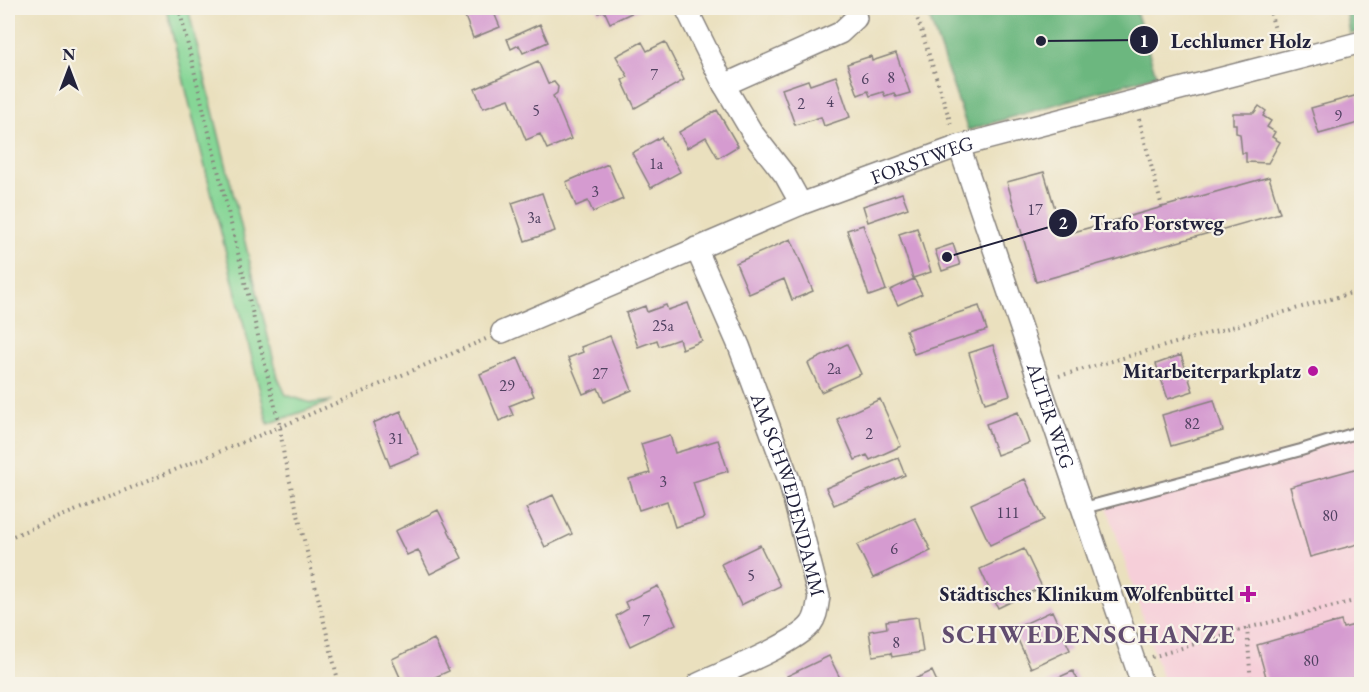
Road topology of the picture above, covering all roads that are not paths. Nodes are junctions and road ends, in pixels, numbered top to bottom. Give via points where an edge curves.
1 (686, 8) edge
2 (856, 18) dead end
3 (1362, 42) edge
4 (724, 85) junction
5 (958, 146) junction
6 (801, 204) junction
7 (696, 248) junction
8 (502, 332) road end
9 (1362, 431) edge
10 (1080, 509) junction
11 (698, 684) edge
12 (1142, 684) edge

1 - 4 street
2 - 4 street via 840,33
3 - 5 street, FORSTWEG
4 - 6 street
5 - 6 street, FORSTWEG
5 - 10 street, ALTER WEG
6 - 7 street, FORSTWEG
7 - 8 street, FORSTWEG
7 - 11 street, AM SCHWEDENDAMM via 739,346 789,480 819,597 810,626 795,638
9 - 10 lane
10 - 12 street, ALTER WEG

